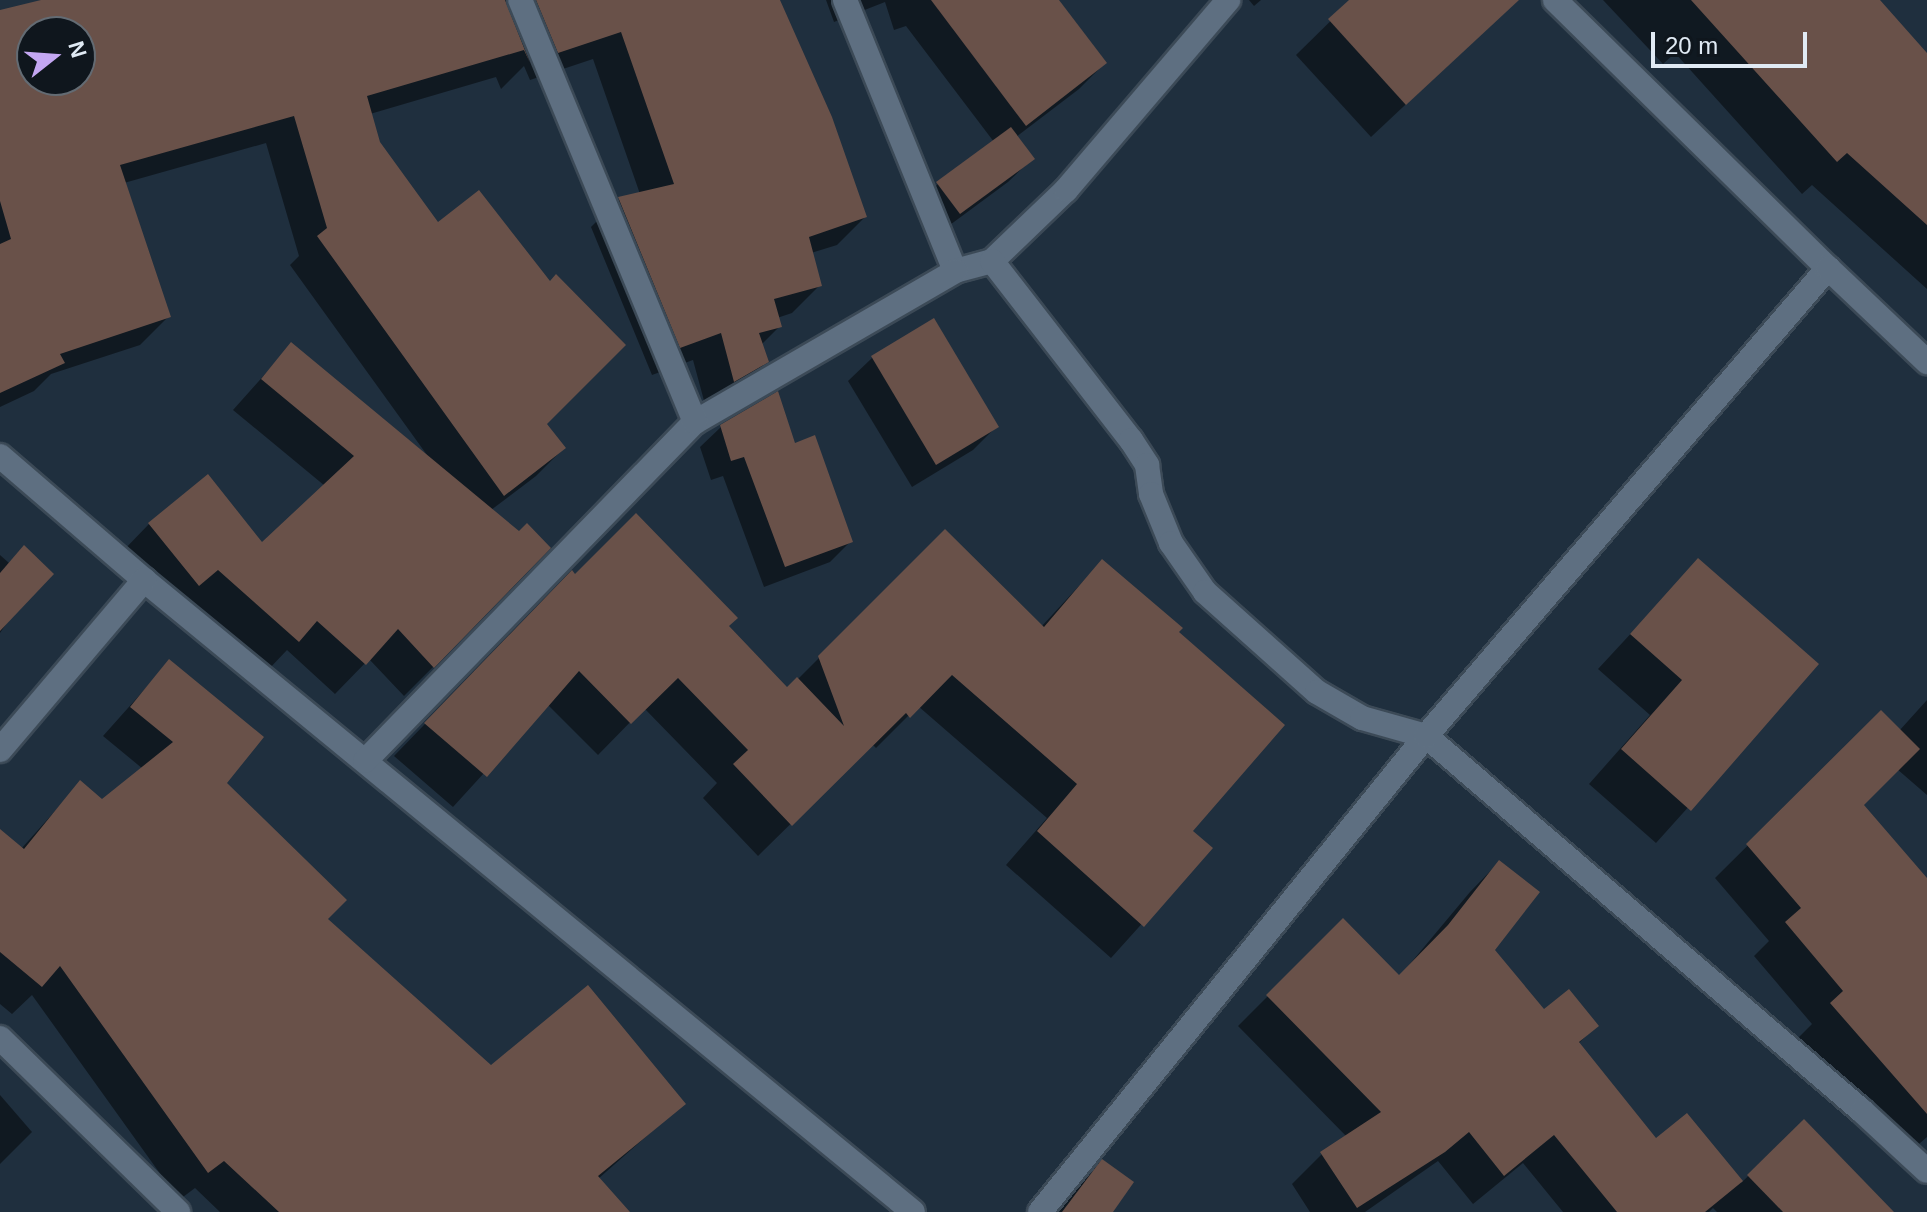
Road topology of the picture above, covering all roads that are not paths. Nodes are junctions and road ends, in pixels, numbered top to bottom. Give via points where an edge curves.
1 (520, 0) edge
2 (845, 0) edge
3 (1228, 0) edge
4 (1555, 0) edge
5 (992, 261) junction
6 (1828, 268) junction
7 (955, 271) junction
8 (1927, 362) edge
9 (695, 422) junction
10 (0, 456) edge
11 (144, 580) junction
12 (1426, 736) junction
13 (0, 750) edge
14 (365, 761) junction
15 (0, 1038) edge
16 (1927, 1171) edge
17 (178, 1212) edge
18 (913, 1212) edge
19 (1040, 1212) edge

1 - 9 street
2 - 7 street
3 - 5 street via 1066,190
4 - 6 street
5 - 7 street
5 - 12 street via 1131,440 1147,465 1151,494 1171,543 1205,592 1317,692 1362,718
6 - 8 street
6 - 12 street
7 - 9 street
9 - 14 street
10 - 11 street
11 - 13 street
11 - 14 street
12 - 16 street
12 - 19 street
14 - 18 street
15 - 17 street

